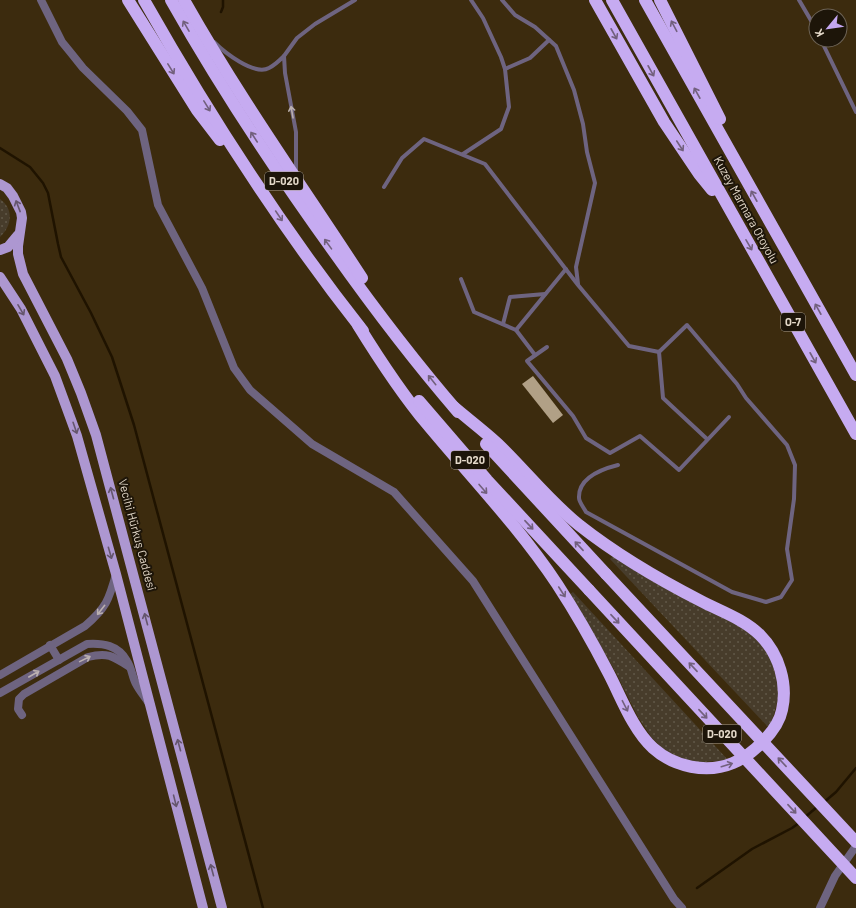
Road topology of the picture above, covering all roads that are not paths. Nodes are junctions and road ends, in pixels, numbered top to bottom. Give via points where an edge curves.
1 (41, 0) edge
2 (128, 0) edge
3 (144, 0) edge
4 (171, 0) edge
5 (184, 0) edge
6 (354, 0) edge
7 (471, 0) edge
8 (502, 0) edge
9 (595, 0) edge
10 (612, 0) edge
11 (644, 0) edge
12 (660, 0) edge
13 (799, 0) edge
14 (808, 15) edge
15 (198, 25) junction
16 (549, 40) junction
17 (825, 48) edge
18 (284, 56) junction
19 (505, 69) junction
20 (856, 112) edge
21 (463, 154) junction
22 (743, 176) junction
23 (296, 178) junction
24 (0, 184) edge
25 (256, 184) junction
26 (384, 187) dead end
27 (730, 211) junction
28 (18, 235) junction
29 (0, 250) edge
30 (566, 269) junction
31 (0, 277) edge
32 (461, 279) dead end
33 (578, 285) junction
34 (545, 294) junction
35 (503, 324) junction
36 (358, 325) junction
37 (516, 330) junction
38 (547, 347) dead end
39 (659, 352) junction
40 (410, 353) junction
41 (535, 355) junction
42 (856, 375) edge
43 (454, 407) junction
44 (729, 417) dead end
45 (856, 434) edge
46 (707, 439) junction
47 (618, 465) dead end
48 (116, 574) junction
49 (50, 645) junction
50 (59, 660) junction
51 (130, 667) junction
52 (0, 675) edge
53 (0, 693) edge
54 (150, 704) junction
55 (22, 715) dead end
56 (856, 842) edge
57 (856, 846) edge
58 (856, 878) edge
59 (203, 908) edge
60 (222, 908) edge
61 (682, 908) edge
62 (820, 908) edge

1 - 61 street via 62,42 142,130 158,205 202,288 234,368 250,390 312,444 394,492 474,581
2 -> 25 highway via 197,110
3 -> 25 highway, D-020
40 -> 4 highway, D-020 via 352,278 271,162 224,90
5 - 15 highway
6 - 18 lane via 297,38
7 - 19 lane via 484,18
8 - 16 lane via 515,15 535,27
9 -> 27 highway via 664,122 699,174
10 -> 27 highway, Kuzey Marmara Otoyolu / O-7
22 -> 11 highway, Kuzey Marmara Otoyolu / O-7
22 -> 12 highway via 724,127
13 - 14 lane
15 - 18 lane via 217,45 252,68 264,70
15 - 23 highway
16 - 19 lane via 530,58
16 - 33 lane via 556,46 574,90 595,183 576,267
17 - 20 lane
23 -> 18 lane via 296,132
19 - 21 lane via 509,107 501,129
21 - 26 lane via 424,139 402,158
21 - 30 lane via 485,164
42 -> 22 highway, Kuzey Marmara Otoyolu / O-7
23 - 40 highway
28 -> 24 main road, Vecihi Hürkuş Caddesi via 22,218 18,204 7,188
25 -> 36 highway, D-020
27 -> 45 highway, Kuzey Marmara Otoyolu / O-7
28 - 29 main road via 8,247
60 -> 28 main road, Vecihi Hürkuş Caddesi via 96,435 67,359 23,274 18,254
30 - 33 lane
30 - 34 lane
31 -> 48 main road via 21,309 55,376 77,436
32 - 35 lane via 474,312
33 - 39 lane via 629,346
34 - 35 lane via 510,297
34 - 37 lane
35 - 37 lane
36 -> 43 highway via 385,368 424,421 520,533 556,583 648,743 671,760 706,768 733,763 754,751 779,722 784,698 779,666 760,635 743,622 611,550 576,523 498,444
36 -> 58 highway, D-020, bridge via 456,445
37 - 41 lane
38 - 41 lane
39 - 46 lane via 663,398
39 - 47 lane via 687,325 787,445 795,465 794,499 787,549 792,580 780,597 766,602 732,592 586,512 579,498 581,487 588,477 604,468
43 -> 40 highway, D-020
41 - 46 lane via 527,361 572,416 586,438 610,453 640,436 679,470
56 -> 43 highway, D-020, bridge via 536,499
44 - 46 lane
48 -> 49 street via 107,602 97,615 85,626
48 - 54 main road
49 - 50 street
49 - 52 street
50 - 51 street via 87,644 109,645 127,660
53 -> 50 street
51 - 54 street via 136,684
55 -> 51 street via 18,703 24,694 88,657 108,654
54 -> 59 main road
57 - 62 street via 834,876

